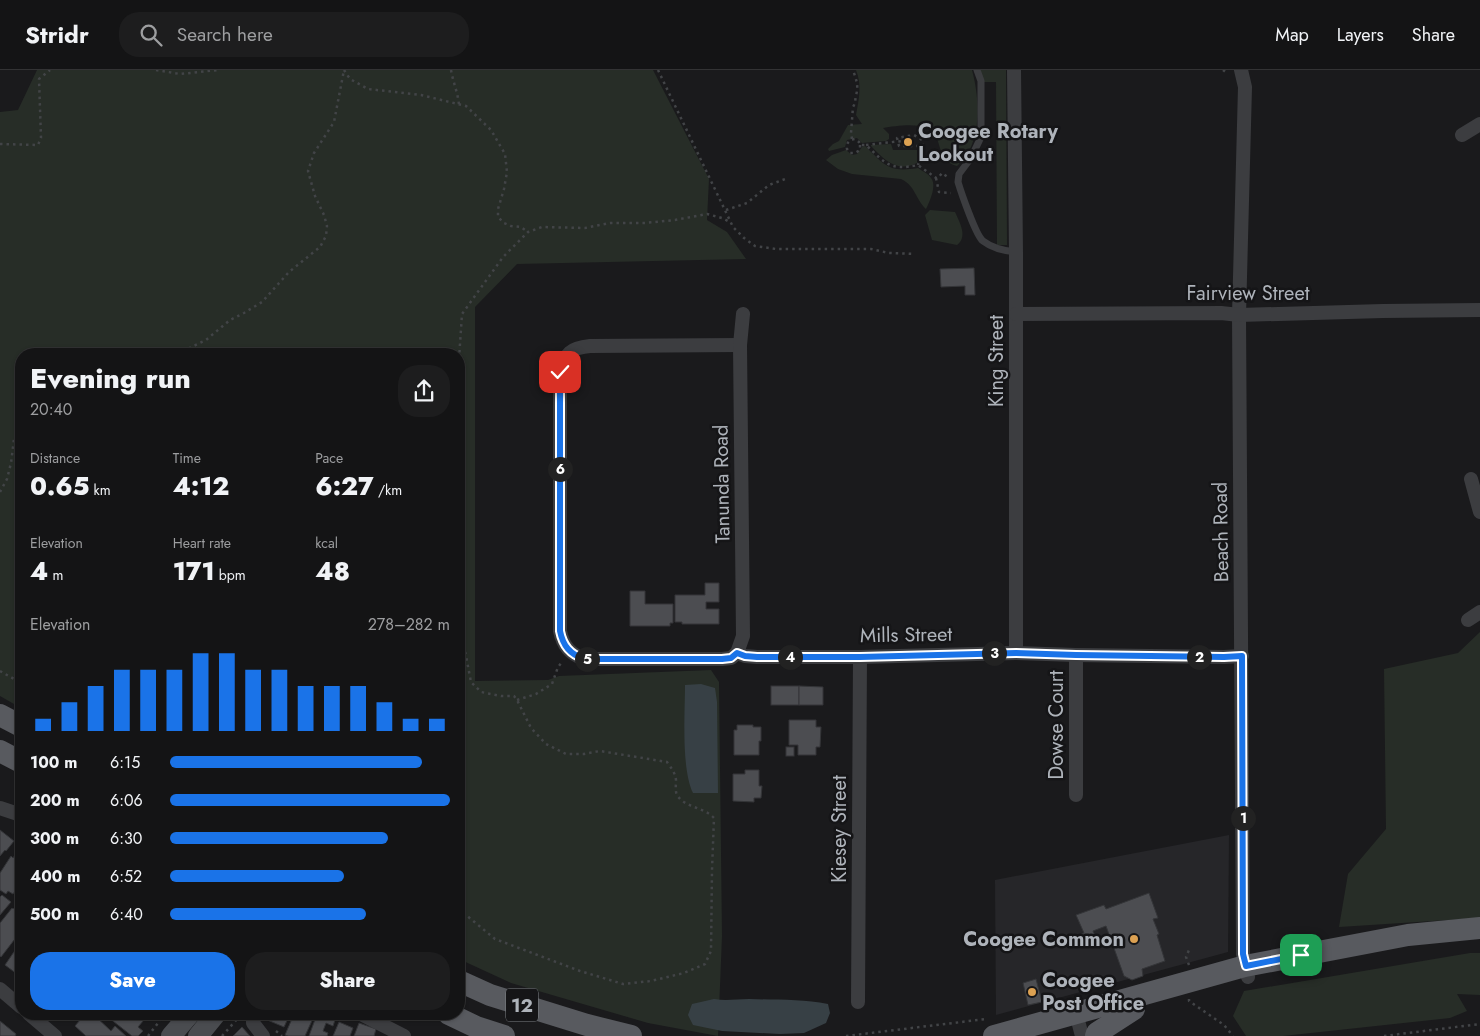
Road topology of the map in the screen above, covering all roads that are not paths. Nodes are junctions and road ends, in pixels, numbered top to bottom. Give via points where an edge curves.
1 (977, 70) edge
2 (1014, 70) edge
3 (1241, 70) edge
4 (1480, 124) edge
5 (1462, 135) dead end
6 (1016, 252) junction
7 (1480, 310) edge
8 (742, 314) dead end
9 (1016, 314) junction
10 (1239, 315) junction
11 (740, 345) junction
12 (1471, 479) dead end
13 (1480, 512) edge
14 (737, 653) junction
15 (1016, 653) junction
16 (1076, 655) junction
17 (1242, 656) junction
18 (860, 657) junction
19 (0, 715) edge
20 (15, 723) edge
21 (0, 752) edge
22 (15, 759) edge
23 (1076, 795) dead end
24 (0, 808) edge
25 (15, 813) edge
26 (1480, 928) edge
27 (1480, 934) edge
28 (1246, 972) junction
29 (465, 984) edge
30 (0, 989) edge
31 (15, 1002) edge
32 (858, 1002) dead end
33 (36, 1020) edge
34 (185, 1020) edge
35 (211, 1020) edge
36 (253, 1020) edge
37 (373, 1020) edge
38 (461, 1020) edge
39 (1083, 1027) edge
40 (990, 1028) edge
41 (55, 1036) edge
42 (171, 1036) edge
43 (198, 1036) edge
44 (263, 1036) edge
45 (404, 1036) edge
46 (504, 1036) edge
47 (631, 1036) edge
48 (1041, 1036) edge

1 - 6 lane via 981,81 981,137 959,174 958,182 981,240 1004,251
2 - 6 street, King Street
3 - 10 street, Beach Road via 1245,87
4 - 5 street
6 - 9 street, King Street
7 - 10 street, Fairview Street
8 - 11 street, Tanunda Road
9 - 10 street, Fairview Street
9 - 15 street, King Street
10 - 17 street, Beach Road
11 - 14 street, Tanunda Road via 743,636
11 - 14 street, Mills Street via 579,347 569,351 560,372 562,642 572,654 584,659 722,659
12 - 13 street
14 - 18 street, Mills Street via 757,657
15 - 16 street, Mills Street
15 - 18 street, Mills Street
16 - 17 street, Mills Street
16 - 23 street, Dowse Court
17 - 28 street, Beach Road via 1243,954
18 - 32 street, Kiesey Street
19 - 20 main road
21 - 22 main road
24 - 25 street
26 - 28 main road via 1399,937
27 - 28 main road
28 - 39 main road
28 - 39 main road
29 - 47 main road, 12 via 490,995
30 - 31 street
33 - 41 street
34 - 42 main road
35 - 43 main road
36 - 44 street
37 - 45 street
38 - 46 main road, 12
39 - 40 main road
39 - 48 main road

